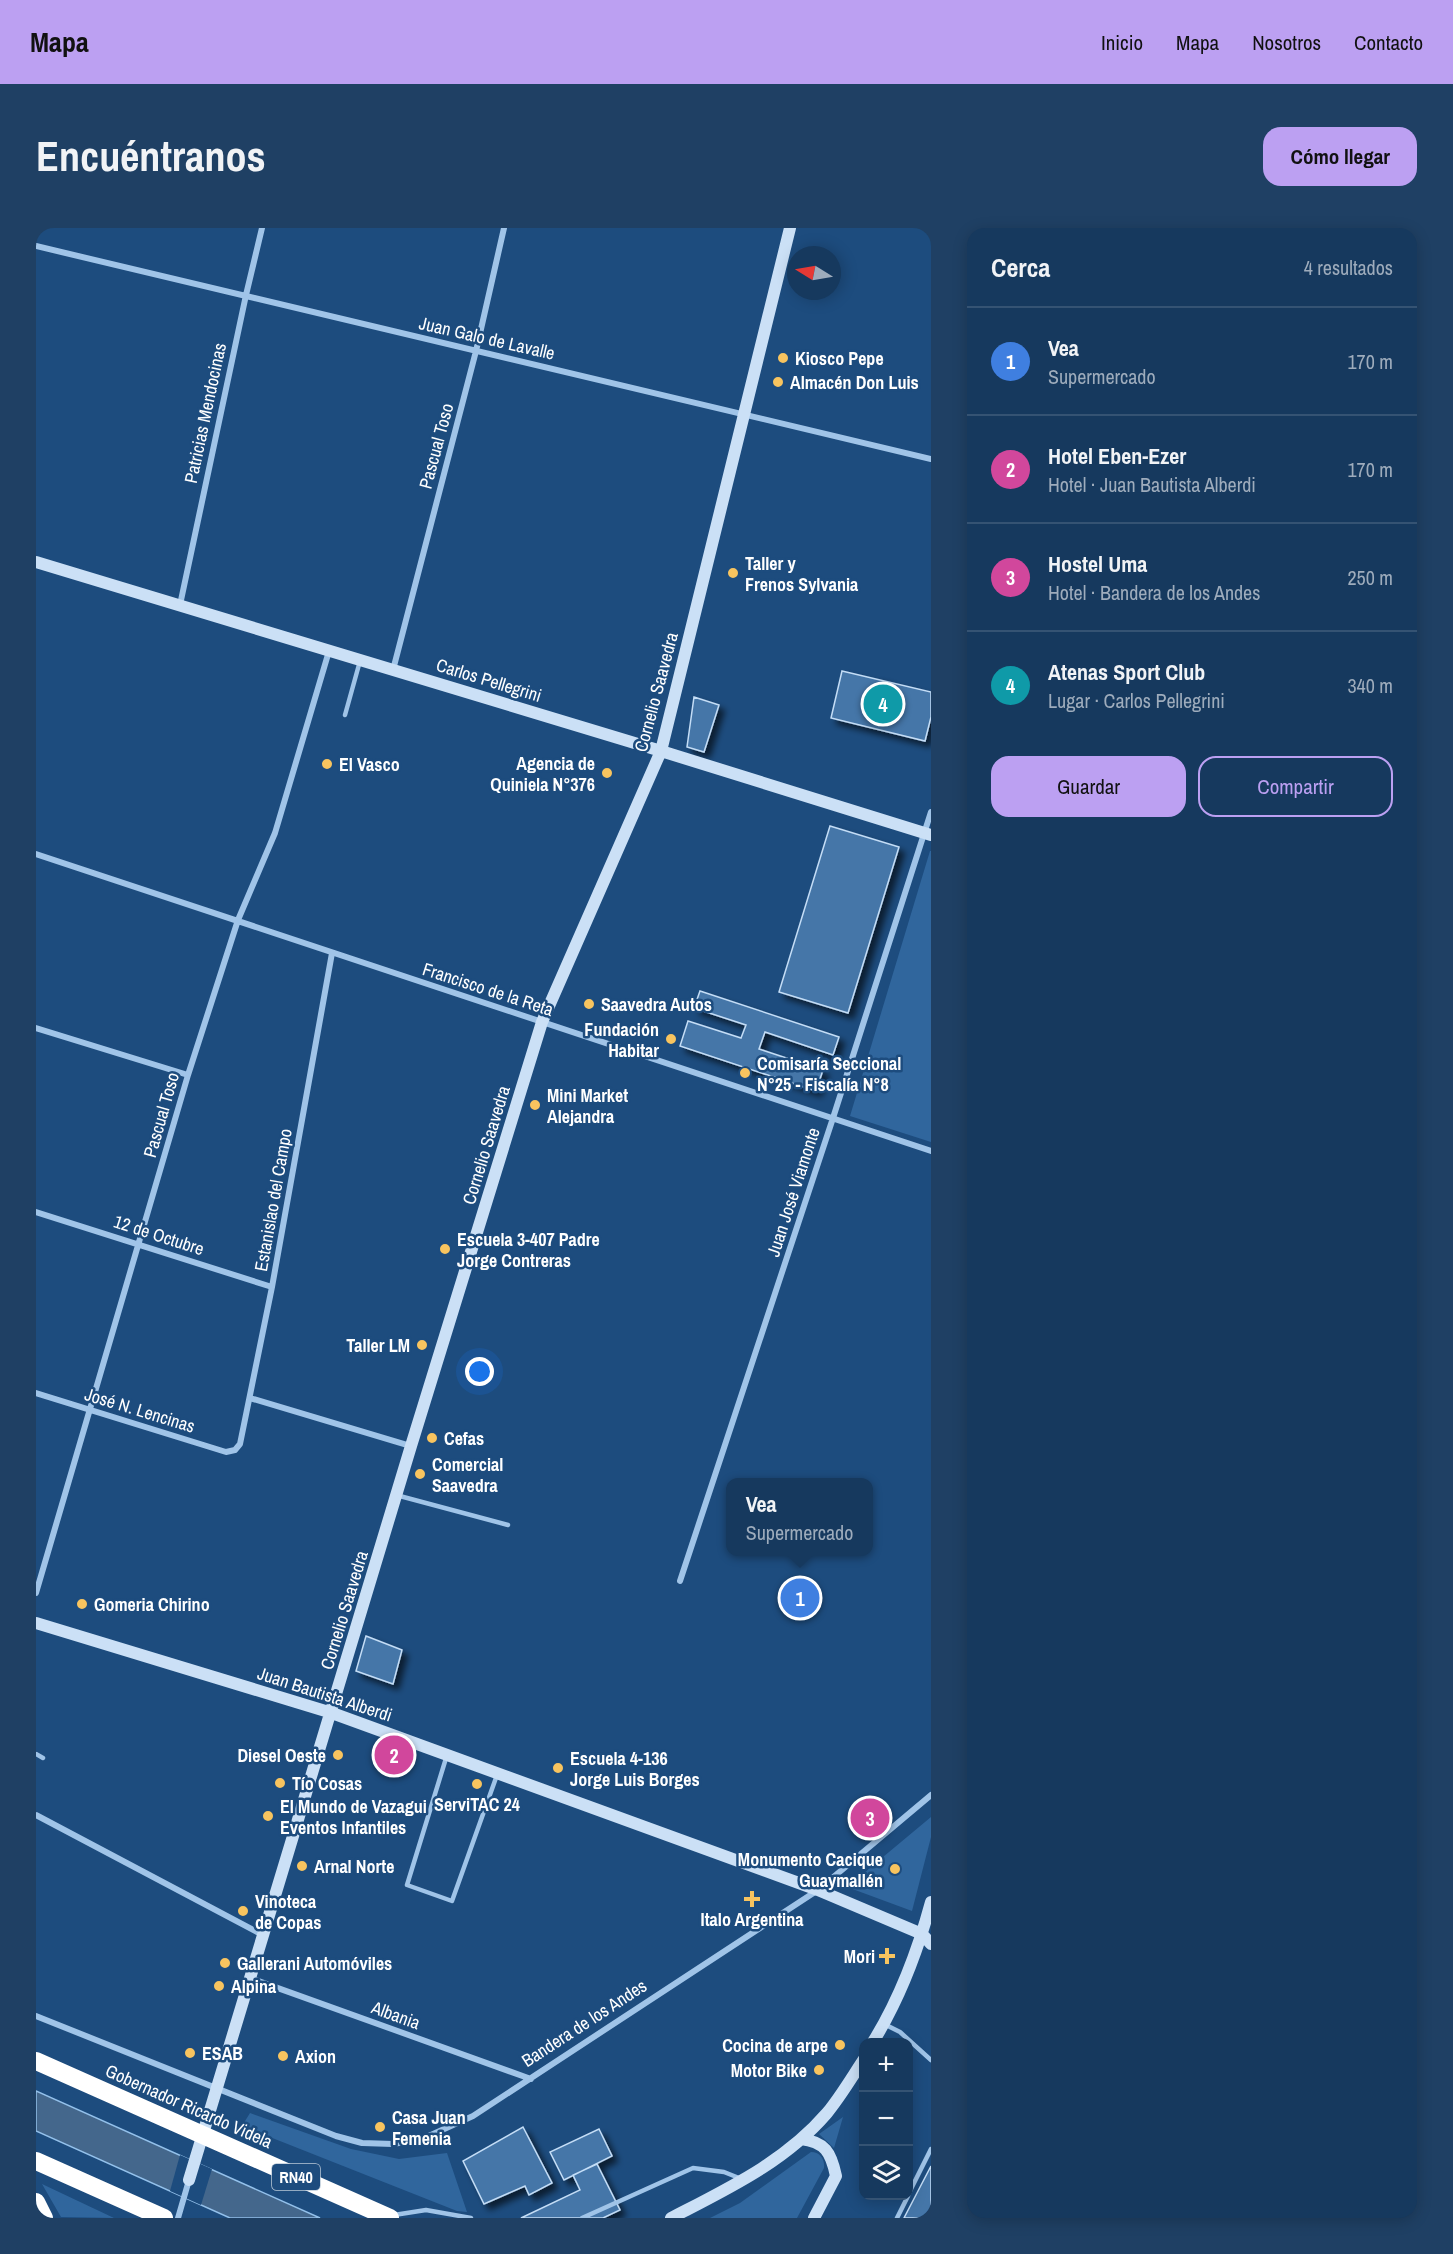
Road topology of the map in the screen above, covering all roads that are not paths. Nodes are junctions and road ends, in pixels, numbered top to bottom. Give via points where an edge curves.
1 (262, 228) edge
2 (504, 228) edge
3 (790, 228) edge
4 (36, 246) edge
5 (246, 296) junction
6 (476, 351) junction
7 (746, 415) junction
8 (931, 459) edge
9 (36, 562) edge
10 (180, 605) junction
11 (329, 651) junction
12 (360, 661) junction
13 (393, 670) junction
14 (345, 715) dead end
15 (661, 751) junction
16 (931, 812) edge
17 (928, 834) edge
18 (36, 854) edge
19 (238, 920) junction
20 (332, 953) junction
21 (542, 1022) junction
22 (36, 1028) edge
23 (188, 1075) junction
24 (833, 1118) junction
25 (931, 1151) edge
26 (36, 1212) edge
27 (138, 1244) junction
28 (272, 1287) junction
29 (36, 1394) edge
30 (250, 1398) junction
31 (90, 1410) junction
32 (411, 1446) junction
33 (235, 1450) joint
34 (396, 1495) junction
35 (508, 1525) dead end
36 (680, 1581) dead end
37 (36, 1593) edge
38 (36, 1623) edge
39 (332, 1713) junction
40 (36, 1754) edge
41 (447, 1755) junction
42 (43, 1758) dead end
43 (498, 1773) junction
44 (931, 1795) edge
45 (36, 1815) edge
46 (818, 1890) junction
47 (931, 1902) edge
48 (922, 1934) junction
49 (263, 1936) junction
50 (931, 1944) edge
51 (250, 1978) junction
52 (36, 2016) edge
53 (884, 2024) junction
54 (876, 2038) edge
55 (931, 2060) edge
56 (36, 2061) edge
57 (859, 2067) edge
58 (531, 2079) junction
59 (216, 2088) junction
60 (202, 2136) junction
61 (801, 2139) junction
62 (931, 2149) edge
63 (36, 2161) edge
64 (189, 2180) joint
65 (744, 2181) junction
66 (913, 2185) edge
67 (906, 2200) edge
68 (36, 2202) edge
69 (389, 2217) edge
70 (44, 2218) edge
71 (164, 2218) edge
72 (178, 2218) edge
73 (471, 2218) edge
74 (582, 2218) edge
75 (671, 2218) edge
76 (814, 2218) edge
77 (897, 2218) edge

1 - 5 street, Patricias Mendocinas
2 - 6 street, Pascual Toso
3 - 7 street, Cornelio Saavedra
4 - 5 street, Juan Galo de Lavalle
5 - 6 street, Juan Galo de Lavalle
5 - 10 street, Patricias Mendocinas
6 - 7 street, Juan Galo de Lavalle
6 - 13 street, Pascual Toso
7 - 8 street, Juan Galo de Lavalle
7 - 15 street, Cornelio Saavedra
9 - 10 street, Carlos Pellegrini
10 - 11 street, Carlos Pellegrini
11 - 12 street, Carlos Pellegrini
11 - 19 street, Pascual Toso via 275,833
12 - 13 street, Carlos Pellegrini
12 - 14 lane
13 - 15 street, Carlos Pellegrini
15 - 17 street, Carlos Pellegrini
15 - 21 street, Cornelio Saavedra
16 - 17 street, Juan José Viamonte
17 - 24 street, Juan José Viamonte
18 - 19 street, Francisco de la Reta
19 - 20 street, Francisco de la Reta
19 - 23 street, Pascual Toso
20 - 21 street, Francisco de la Reta
20 - 28 street, Estanislao del Campo
21 - 24 street, Francisco de la Reta
21 - 32 street, Cornelio Saavedra
22 - 23 street
23 - 27 street, Pascual Toso
24 - 25 street, Francisco de la Reta
24 - 36 street, Juan José Viamonte
26 - 27 street, 12 de Octubre
27 - 28 street, 12 de Octubre
27 - 31 street, Pascual Toso
28 - 30 street, Estanislao del Campo
29 - 31 street, José N. Lencinas
30 - 32 street
30 - 33 street, Estanislao del Campo via 240,1444
31 - 33 street, José N. Lencinas via 226,1452
31 - 37 street, Pascual Toso
32 - 34 street, Cornelio Saavedra
34 - 35 lane
34 - 39 street, Cornelio Saavedra
38 - 39 street, Juan Bautista Alberdi
39 - 41 street, Juan Bautista Alberdi
39 - 49 street, Cornelio Saavedra
40 - 42 lane
41 - 43 street, Juan Bautista Alberdi
41 - 43 lane via 407,1885 452,1901
43 - 46 street, Juan Bautista Alberdi
44 - 46 street, Bandera de los Andes
45 - 49 street
46 - 48 street, Juan Bautista Alberdi
46 - 58 street, Bandera de los Andes
47 - 48 street
48 - 50 street, Juan Bautista Alberdi
48 - 53 street
49 - 51 street, Cornelio Saavedra
51 - 58 street, Albania
51 - 59 street, Cornelio Saavedra
52 - 59 street, Bandera de los Andes
53 - 54 street
53 - 55 lane via 900,2032
56 - 60 highway, Gobernador Ricardo Videla / RN40
57 - 61 street via 836,2102
58 - 59 street, Bandera de los Andes via 446,2129 422,2139 393,2144 362,2143 336,2136
59 - 60 street, Cornelio Saavedra
60 - 64 street, Cornelio Saavedra
60 - 69 highway, Gobernador Ricardo Videla / RN40
61 - 65 street
61 - 76 street via 826,2149 836,2176
62 - 66 lane
63 - 71 highway
64 - 72 street
65 - 74 lane via 724,2172 693,2168
65 - 75 street
67 - 77 lane
68 - 70 highway
69 - 73 lane via 426,2210

